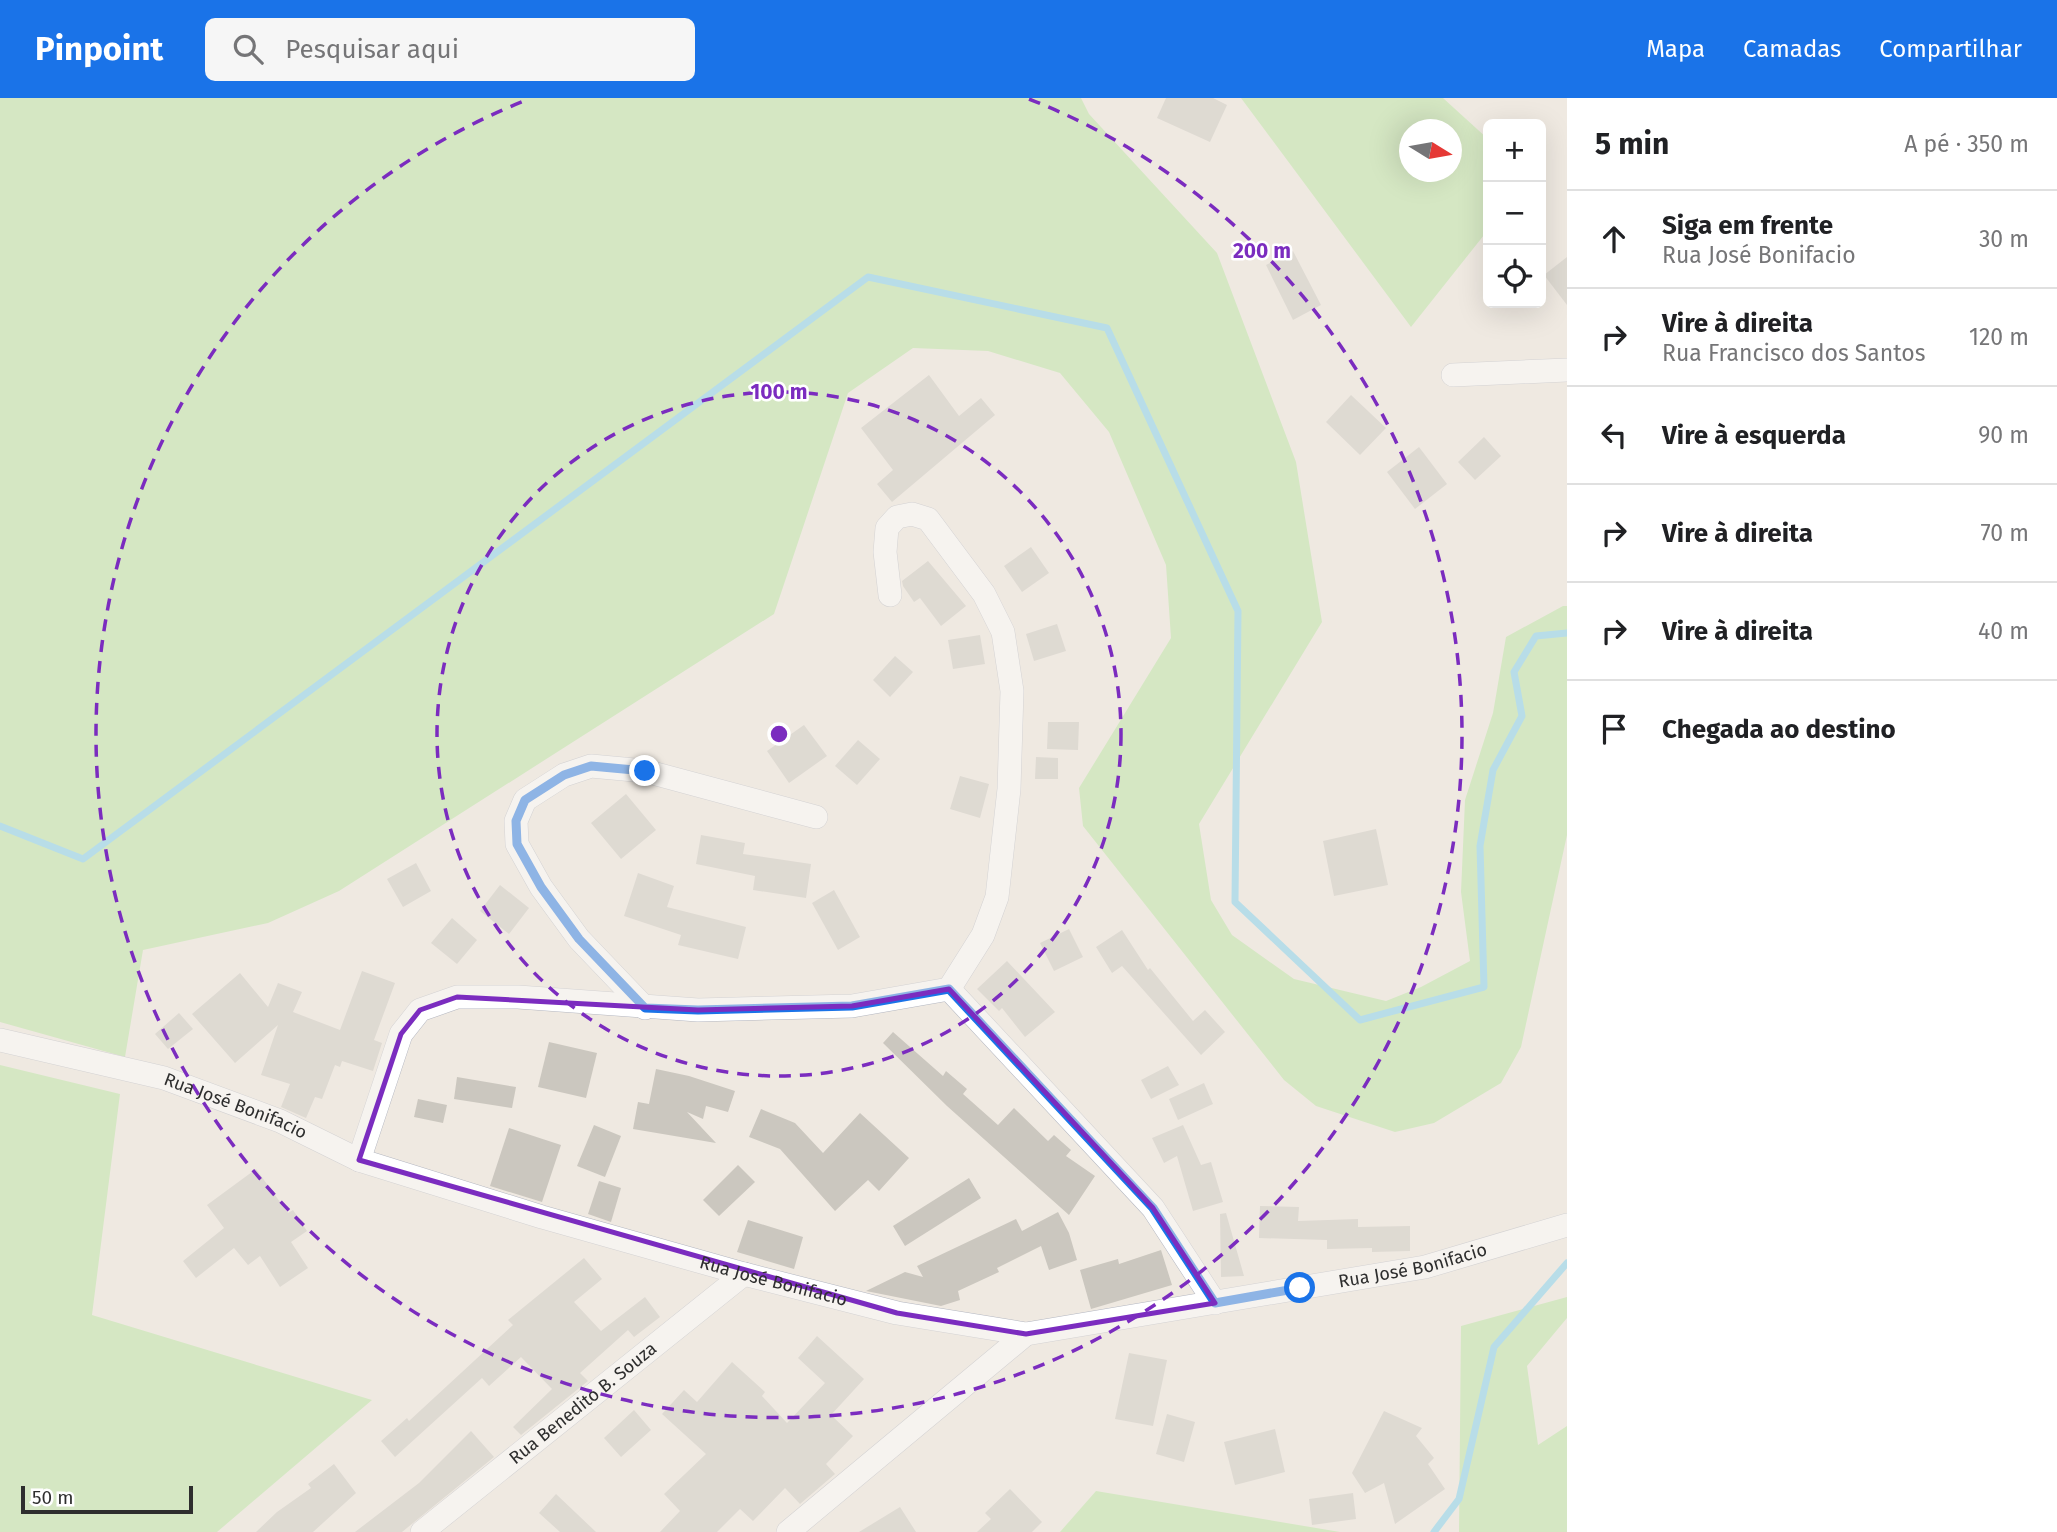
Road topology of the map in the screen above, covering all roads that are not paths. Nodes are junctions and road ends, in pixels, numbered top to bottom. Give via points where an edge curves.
1 (1567, 370) edge
2 (1453, 375) dead end
3 (890, 595) dead end
4 (816, 817) dead end
5 (949, 989) junction
6 (645, 1008) junction
7 (0, 1040) edge
8 (359, 1160) junction
9 (1567, 1225) edge
10 (744, 1274) junction
11 (1215, 1303) junction
12 (1026, 1334) junction
13 (422, 1532) edge
14 (788, 1532) edge

1 - 2 street
3 - 5 street via 887,528 897,517 912,514 928,519 984,594 1003,632 1012,691 1009,789 997,897 983,935
4 - 6 street via 645,771 591,766 564,775 525,800 516,821 517,844 541,887 579,939
5 - 6 street via 852,1006
5 - 11 street via 1153,1208
6 - 8 street via 518,997 457,997 420,1010 401,1034
7 - 8 street, Rua José Bonifacio via 164,1078 279,1121
8 - 10 street, Rua José Bonifacio
9 - 11 street, Rua José Bonifacio via 1425,1267
10 - 12 street, Rua José Bonifacio via 897,1313
10 - 13 street, Rua Benedito B. Souza
11 - 12 street, Rua José Bonifacio
12 - 14 street

